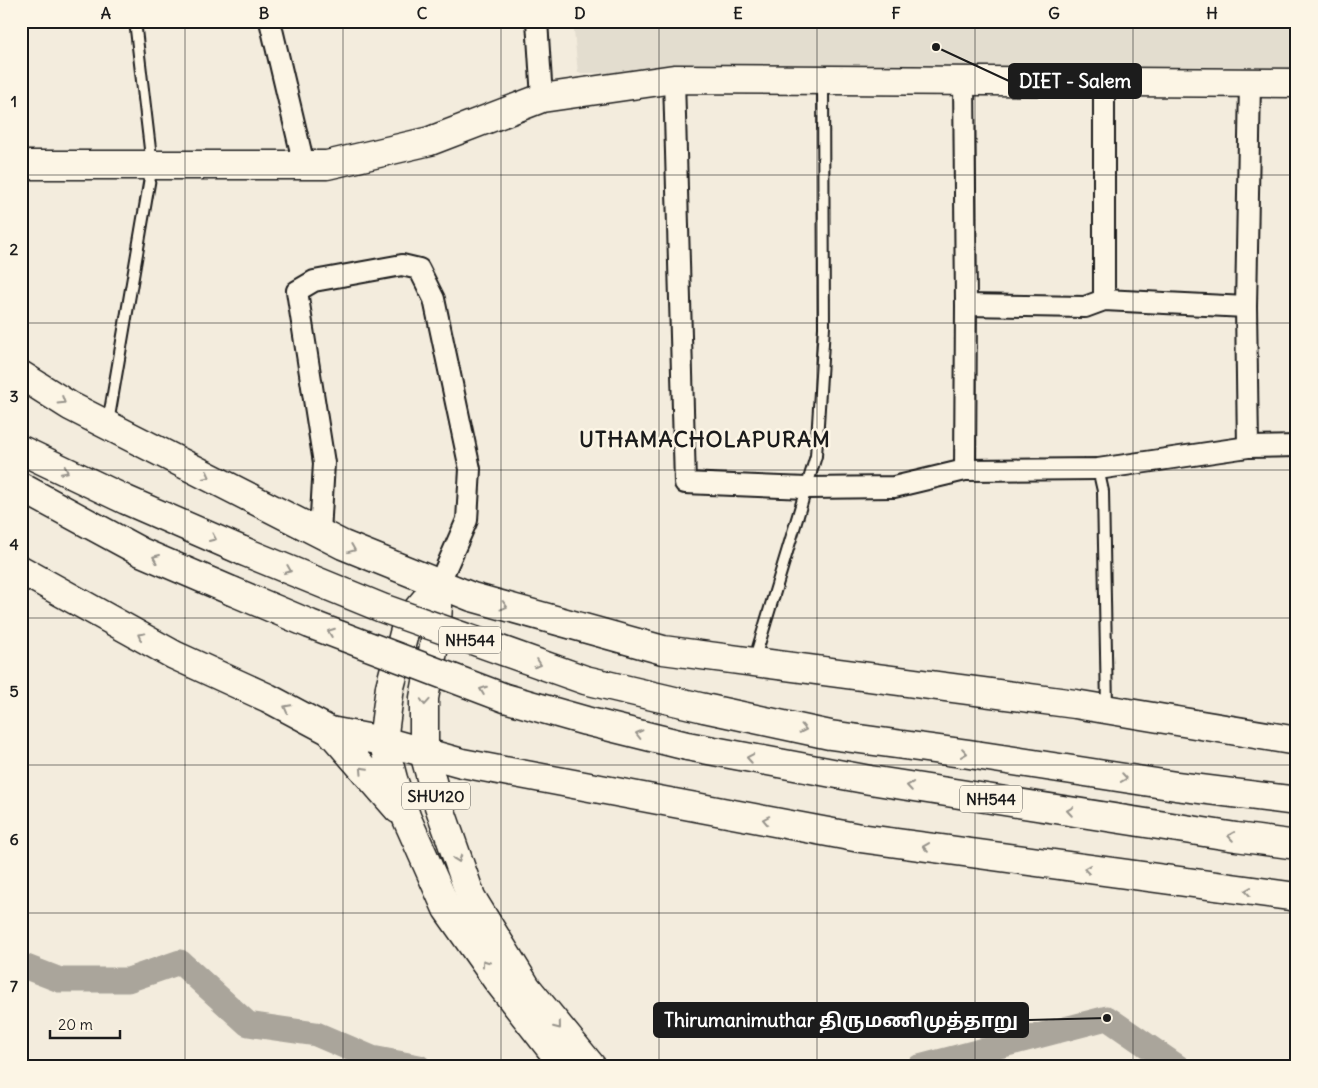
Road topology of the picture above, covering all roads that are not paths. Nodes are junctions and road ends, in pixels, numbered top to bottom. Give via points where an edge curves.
1 (135, 21) edge
2 (270, 21) edge
3 (537, 21) edge
4 (674, 79) junction
5 (823, 79) junction
6 (964, 80) junction
7 (1104, 81) junction
8 (1250, 82) junction
9 (1297, 83) edge
10 (542, 98) junction
11 (21, 165) edge
12 (304, 165) junction
13 (152, 166) junction
14 (1104, 300) junction
15 (966, 305) junction
16 (1246, 307) junction
17 (21, 375) edge
18 (108, 425) junction
19 (1297, 446) edge
20 (1248, 447) junction
21 (21, 450) edge
22 (1098, 469) junction
23 (965, 470) junction
24 (21, 487) edge
25 (807, 488) junction
26 (320, 534) junction
27 (21, 570) edge
28 (440, 584) junction
29 (753, 662) junction
30 (1107, 709) junction
31 (330, 731) junction
32 (1297, 740) edge
33 (383, 741) junction
34 (424, 753) junction
35 (1297, 801) edge
36 (407, 819) junction
37 (1297, 845) edge
38 (1297, 897) edge
39 (521, 995) junction
40 (565, 1067) edge
41 (592, 1067) edge

1 - 13 lane
2 - 12 street
3 - 10 street
4 - 5 main road
4 - 10 main road
4 - 25 street via 685,483
5 - 6 main road
5 - 25 lane via 824,327 816,456
6 - 7 main road
6 - 15 street
7 - 8 main road
7 - 14 street
8 - 9 main road
8 - 16 street
10 - 12 main road via 430,141 327,165
11 - 13 main road
12 - 13 main road
13 - 18 lane
14 - 15 street via 1085,306
14 - 16 street
15 - 23 street
16 - 20 street
17 -> 18 main road
18 -> 26 main road
19 - 20 street
20 - 22 street
21 -> 35 main road, NH544, bridge via 126,500 382,608 584,680 830,735
22 - 23 street
22 - 30 lane via 1103,491
23 - 25 street via 894,487
37 -> 24 main road, NH544, bridge via 870,780 687,746 586,721 505,698 310,624 142,552
25 - 29 lane
26 -> 28 main road
26 - 28 street via 324,463 297,291 314,281 372,270 402,265 419,269 434,299 470,469 467,520
31 -> 27 main road via 268,698 174,655
28 -> 29 main road via 472,597 663,650
28 - 33 main road, SHU120 via 407,622 390,687
28 -> 34 main road, SHU120 via 436,636 424,698
29 - 30 main road
30 - 32 main road
31 - 33 main road
36 -> 31 main road
33 - 34 main road
33 - 36 main road, SHU120
38 -> 34 main road via 860,838 462,763
34 -> 39 main road, SHU120 via 471,897
39 -> 36 main road via 446,910
39 - 40 main road
39 -> 41 main road, SHU120

